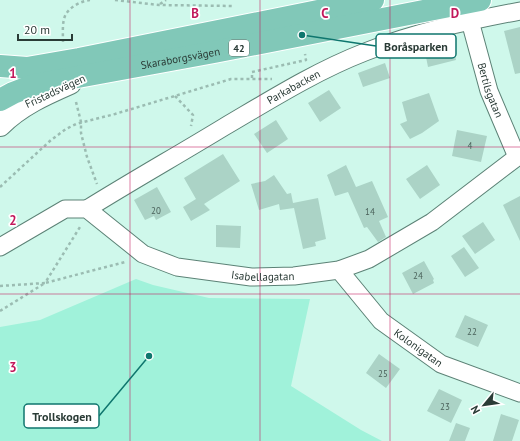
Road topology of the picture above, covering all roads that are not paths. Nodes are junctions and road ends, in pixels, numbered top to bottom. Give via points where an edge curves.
1 (373, 0) edge
2 (480, 0) edge
3 (520, 11) edge
4 (470, 21) junction
5 (0, 66) edge
6 (93, 74) junction
7 (0, 100) edge
8 (0, 125) edge
9 (518, 157) edge
10 (87, 209) junction
11 (0, 247) edge
12 (339, 270) junction
13 (520, 393) edge

1 - 5 main road, Skaraborgsvägen / 42 via 64,62 27,68
2 - 6 main road, Skaraborgsvägen / 42
3 - 4 street, Parkabacken
4 - 9 street, Bertilsgatan via 490,91
4 - 10 street, Parkabacken via 391,43 329,68 270,99
6 - 7 main road, Skaraborgsvägen / 42 via 34,85
6 - 8 street, Fristadsvägen via 45,94 15,111
9 - 12 street, Isabellagatan via 432,222 369,259
10 - 11 street via 65,209
10 - 12 street, Isabellagatan via 143,254 177,267 251,277 294,276
12 - 13 street, Kolonigatan via 380,321 441,364

